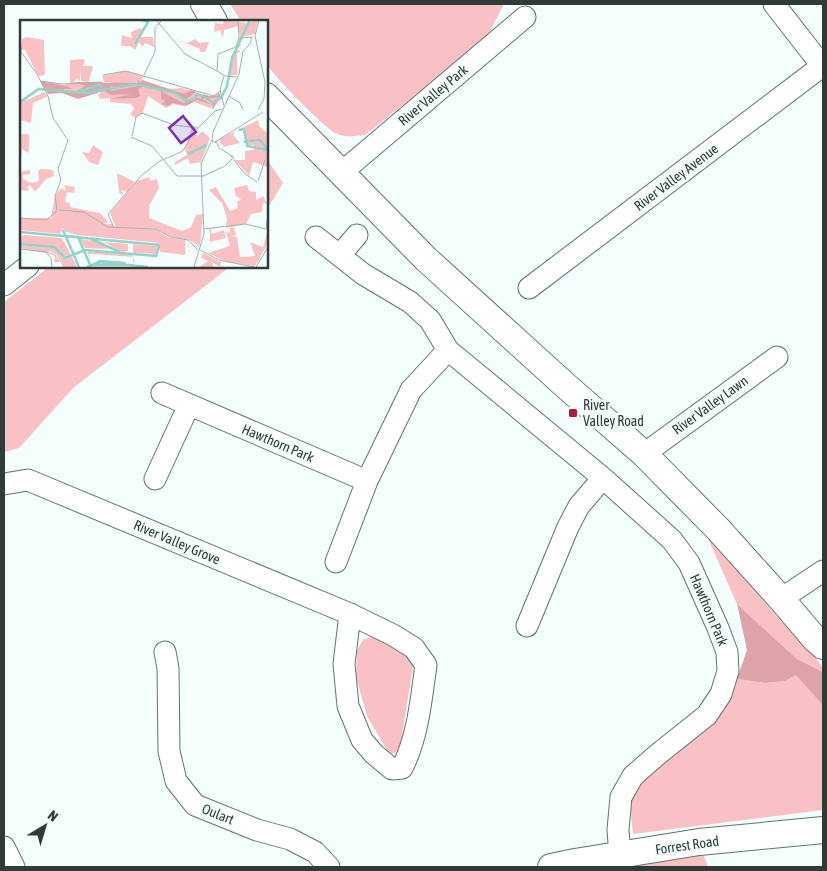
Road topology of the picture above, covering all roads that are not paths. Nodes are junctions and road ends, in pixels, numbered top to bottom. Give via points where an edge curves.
1 (204, 4) edge
2 (774, 4) edge
3 (525, 17) dead end
4 (213, 20) edge
5 (823, 67) edge
6 (268, 98) edge
7 (342, 173) junction
8 (357, 235) dead end
9 (316, 237) dead end
10 (340, 255) junction
11 (25, 268) edge
12 (4, 285) edge
13 (529, 288) dead end
14 (448, 350) junction
15 (777, 357) dead end
16 (162, 393) dead end
17 (189, 406) junction
18 (644, 454) junction
19 (603, 478) junction
20 (155, 479) dead end
21 (367, 481) junction
22 (4, 484) edge
23 (336, 562) dead end
24 (823, 572) edge
25 (781, 598) junction
26 (350, 614) junction
27 (527, 626) dead end
28 (823, 646) edge
29 (165, 652) dead end
30 (823, 830) edge
31 (4, 846) edge
32 (620, 855) junction
33 (14, 867) edge
34 (329, 867) edge
35 (551, 867) edge

1 - 4 street
2 - 5 street
3 - 7 street, River Valley Park
5 - 13 street, River Valley Avenue
6 - 7 street
7 - 18 street via 426,259
8 - 10 street
9 - 10 street, Hawthorn Park
10 - 14 street, Hawthorn Park via 363,274 410,302 430,320
11 - 12 street
14 - 19 street, Hawthorn Park
14 - 21 street via 411,390
15 - 18 street, River Valley Lawn
16 - 17 street, Hawthorn Park
17 - 20 street
17 - 21 street, Hawthorn Park
18 - 25 street
19 - 27 street via 579,506 568,527
19 - 32 street, Hawthorn Park via 672,540 689,563 727,652 728,671 721,694 707,715 633,776 621,797
21 - 23 street
22 - 26 street, River Valley Grove via 28,480
24 - 25 street
25 - 28 street
26 - 26 street, River Valley Grove via 393,634 414,648 426,665 409,755 402,768 392,769 374,754 362,740 348,706 344,664
29 - 34 street, Oulart via 169,751 176,781 195,805 257,830 290,839 314,852
30 - 32 street, Forrest Road via 699,842
31 - 33 street
32 - 35 street, Forrest Road

